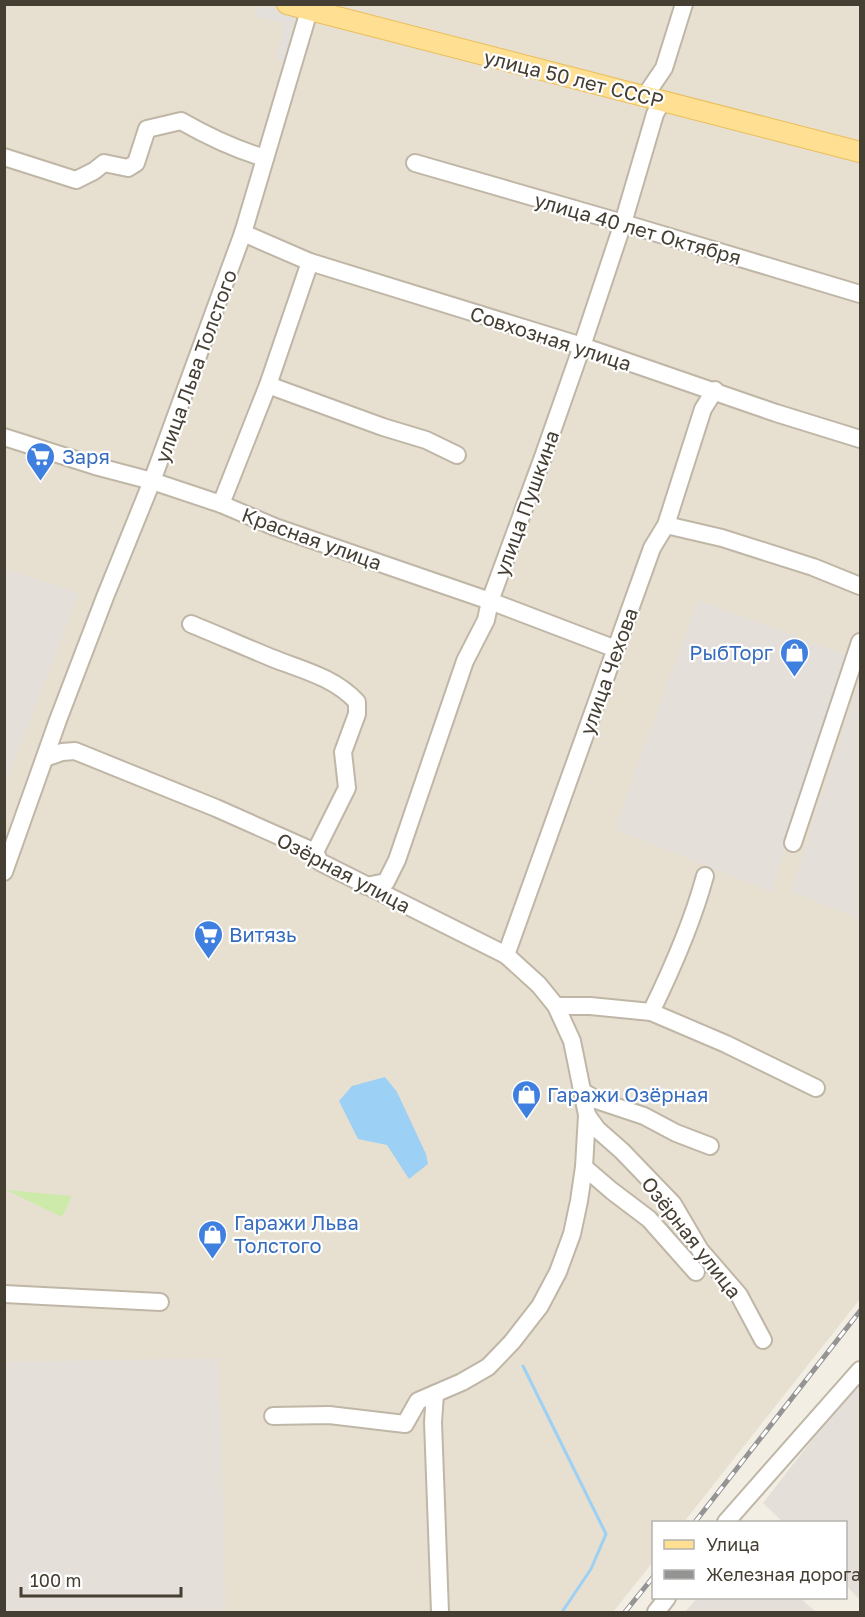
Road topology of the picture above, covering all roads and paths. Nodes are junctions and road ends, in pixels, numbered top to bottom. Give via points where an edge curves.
1 (287, 4) edge
2 (684, 4) edge
3 (310, 7) edge
4 (654, 99) junction
5 (861, 152) edge
6 (4, 158) edge
7 (265, 158) junction
8 (415, 163) dead end
9 (623, 223) junction
10 (243, 233) junction
11 (310, 262) junction
12 (861, 294) edge
13 (582, 346) junction
14 (268, 385) junction
15 (715, 390) junction
16 (4, 437) edge
17 (861, 439) edge
18 (457, 455) dead end
19 (153, 481) junction
20 (221, 504) junction
21 (666, 525) junction
22 (861, 586) edge
23 (490, 601) junction
24 (191, 624) dead end
25 (861, 642) edge
26 (616, 650) junction
27 (58, 720) junction
28 (75, 751) junction
29 (45, 758) junction
30 (793, 843) dead end
31 (315, 852) junction
32 (4, 872) edge
33 (705, 876) dead end
34 (366, 886) junction
35 (506, 956) junction
36 (556, 1006) junction
37 (651, 1012) junction
38 (816, 1088) dead end
39 (582, 1090) junction
40 (587, 1115) junction
41 (710, 1146) dead end
42 (584, 1167) junction
43 (696, 1272) dead end
44 (4, 1294) edge
45 (160, 1302) dead end
46 (763, 1340) dead end
47 (861, 1371) edge
48 (435, 1394) junction
49 (273, 1416) dead end
50 (727, 1521) edge
51 (666, 1599) edge
52 (440, 1612) edge
53 (656, 1612) edge

1 - 3 main road, улица 50 лет СССР
2 - 4 street, улица Пушкина
3 - 4 main road, улица 50 лет СССР
3 - 7 street, улица Льва Толстого
4 - 5 main road, улица 50 лет СССР
4 - 9 street, улица Пушкина via 656,114
6 - 7 street via 76,180 104,163 128,168 136,163 147,129 181,121 213,140
7 - 10 street, улица Льва Толстого
8 - 9 street, улица 40 лет Октября
9 - 12 street, улица 40 лет Октября
9 - 13 street, улица Пушкина
10 - 11 street, Совхозная улица
10 - 19 street, улица Льва Толстого
11 - 13 street, Совхозная улица
11 - 14 street
13 - 15 street, Совхозная улица
13 - 23 street, улица Пушкина
14 - 18 street via 426,440
14 - 20 street
15 - 17 street, Совхозная улица
15 - 21 street, улица Чехова via 703,409
16 - 19 street, Красная улица
19 - 20 street, Красная улица
19 - 27 street, улица Льва Толстого
20 - 23 street, Красная улица via 275,527
21 - 22 street via 722,538
21 - 26 street, улица Чехова via 652,548
23 - 26 street, Красная улица
23 - 34 street, улица Пушкина via 397,860 386,882
24 - 31 street via 320,676 346,690 357,702 357,714 343,752 347,789
25 - 30 street
26 - 35 street, улица Чехова
27 - 28 street
27 - 29 street, улица Льва Толстого
28 - 29 street
28 - 31 street, Озёрная улица
29 - 32 street, улица Льва Толстого
31 - 34 street, Озёрная улица via 320,862
33 - 37 street via 678,957
34 - 35 street, Озёрная улица
35 - 36 street, Озёрная улица
36 - 37 street
36 - 39 street, Озёрная улица via 572,1041
37 - 38 street
39 - 40 street, Озёрная улица
39 - 41 street via 596,1100 644,1116
40 - 42 street, Озёрная улица
40 - 46 street, Озёрная улица via 673,1204 700,1250 739,1294
42 - 43 street via 649,1219
42 - 48 street via 572,1234 540,1306 488,1367
44 - 45 street
47 - 50 street
48 - 49 street via 418,1401 405,1424 329,1414
48 - 52 street
51 - 53 street

